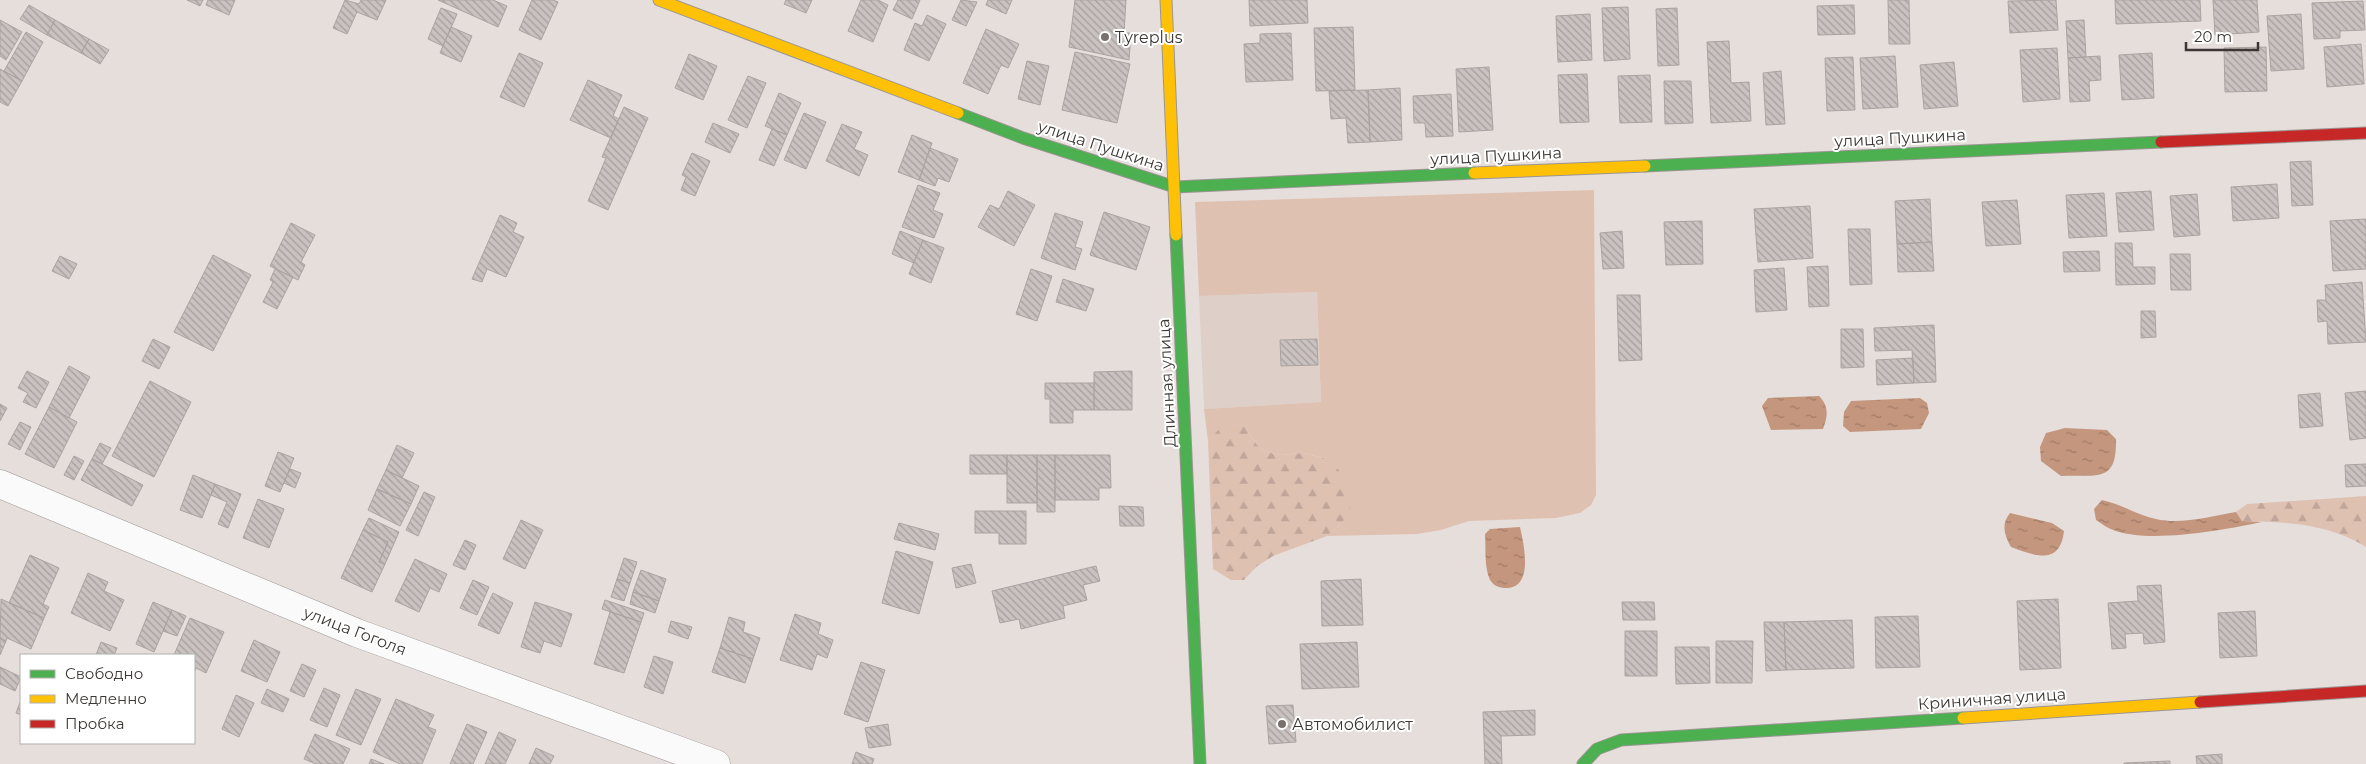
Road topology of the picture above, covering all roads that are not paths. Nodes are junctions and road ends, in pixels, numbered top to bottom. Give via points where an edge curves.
1 (660, 0) edge
2 (1166, 0) edge
3 (2366, 133) edge
4 (1175, 187) junction
5 (0, 484) edge
6 (2366, 691) edge
7 (716, 764) edge
8 (1200, 764) edge
9 (1583, 764) edge

1 - 4 street, улица Пушкина via 1023,138
2 - 4 street, Длинная улица
3 - 4 street, улица Пушкина
4 - 8 street, Длинная улица
5 - 7 street, улица Гоголя via 358,633
6 - 9 street, Криничная улица via 1621,740 1597,749

